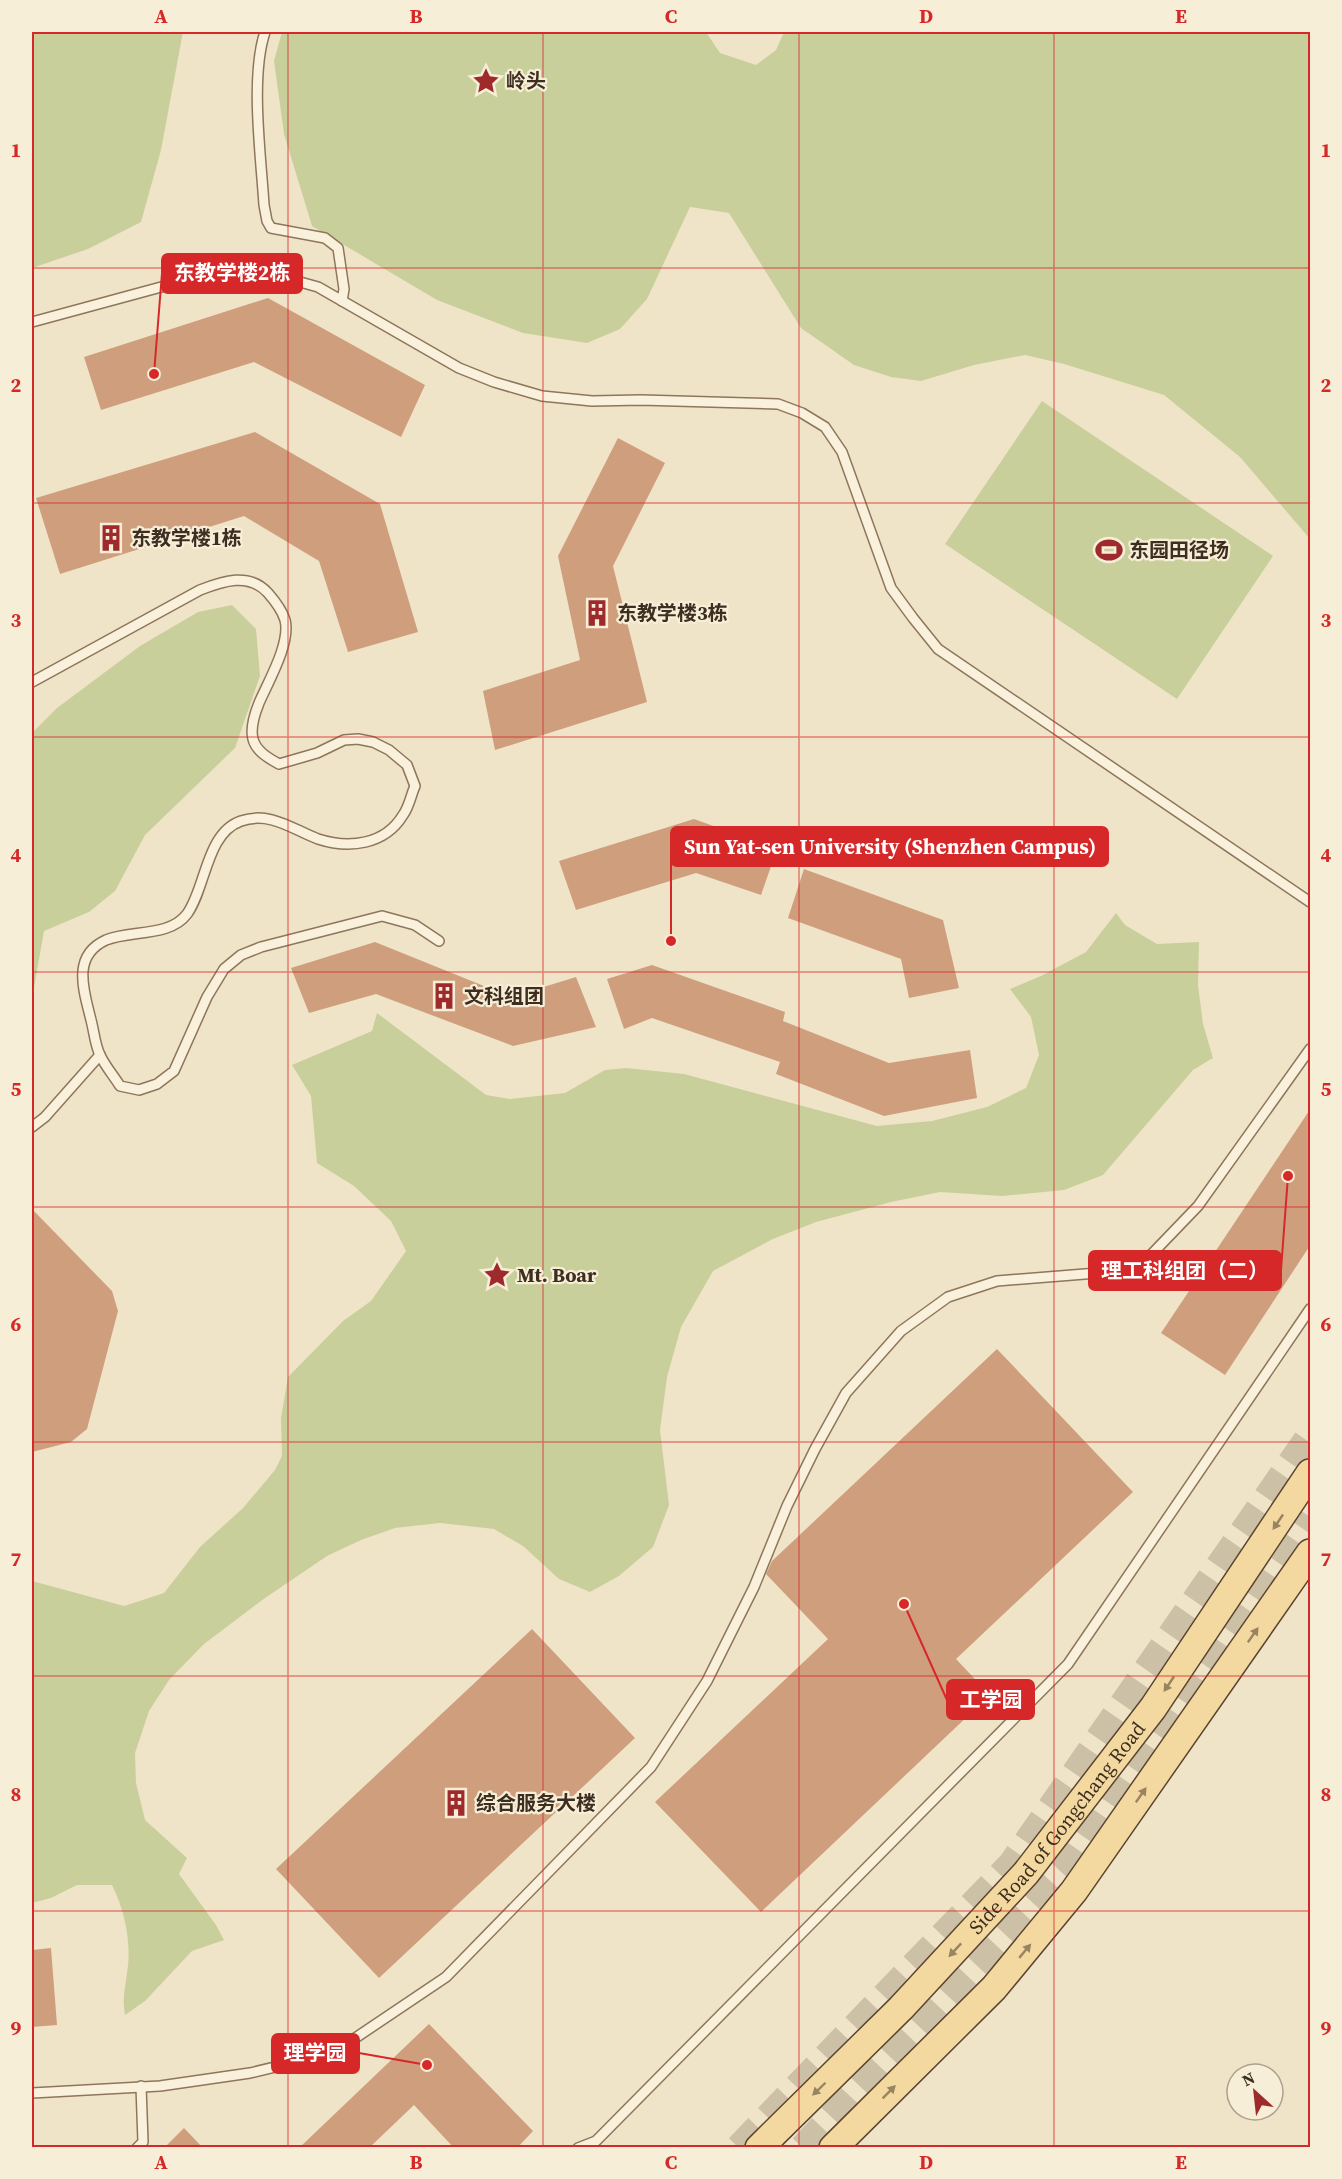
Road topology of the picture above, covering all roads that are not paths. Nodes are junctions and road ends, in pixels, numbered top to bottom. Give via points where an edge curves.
1 (265, 32) edge
2 (342, 301) junction
3 (32, 322) edge
4 (32, 682) edge
5 (1311, 902) edge
6 (439, 940) dead end
7 (1311, 1049) edge
8 (100, 1055) junction
9 (32, 1126) edge
10 (1311, 1309) edge
11 (1311, 1473) edge
12 (1311, 1553) edge
13 (141, 2086) junction
14 (32, 2093) edge
15 (136, 2148) edge
16 (578, 2148) edge
17 (759, 2148) edge
18 (833, 2148) edge

1 - 2 lane via 258,99 267,221 271,228 325,238 338,248
2 - 3 lane via 297,280 242,271 176,282
2 - 5 lane via 459,368 542,396 592,401 778,404 825,427 842,453 891,588 938,649
4 - 8 lane via 200,590 220,582 251,581 277,604 286,632 253,722 253,740 263,755 279,764 344,740 374,742 407,765 415,786 403,816 372,842 348,845 319,839 276,820 256,818 238,822 223,834 186,916 159,930 108,940 95,946 85,960 82,982
6 - 8 lane via 415,925 382,916 261,946 224,969 174,1071 158,1084 139,1090 120,1086
7 - 13 lane via 1198,1206 1148,1258 1110,1272 997,1281 948,1297 901,1331 846,1393 787,1506 754,1587 707,1682 651,1767 446,1977 333,2053 250,2073
8 - 9 lane via 45,1117
10 - 16 lane via 1068,1664 596,2140
11 -> 17 main road, Side Road of Gongchang Road via 1153,1708 1026,1873 901,2008
18 -> 12 main road via 994,1988 1074,1891
13 - 14 lane
13 - 15 lane via 143,2142

